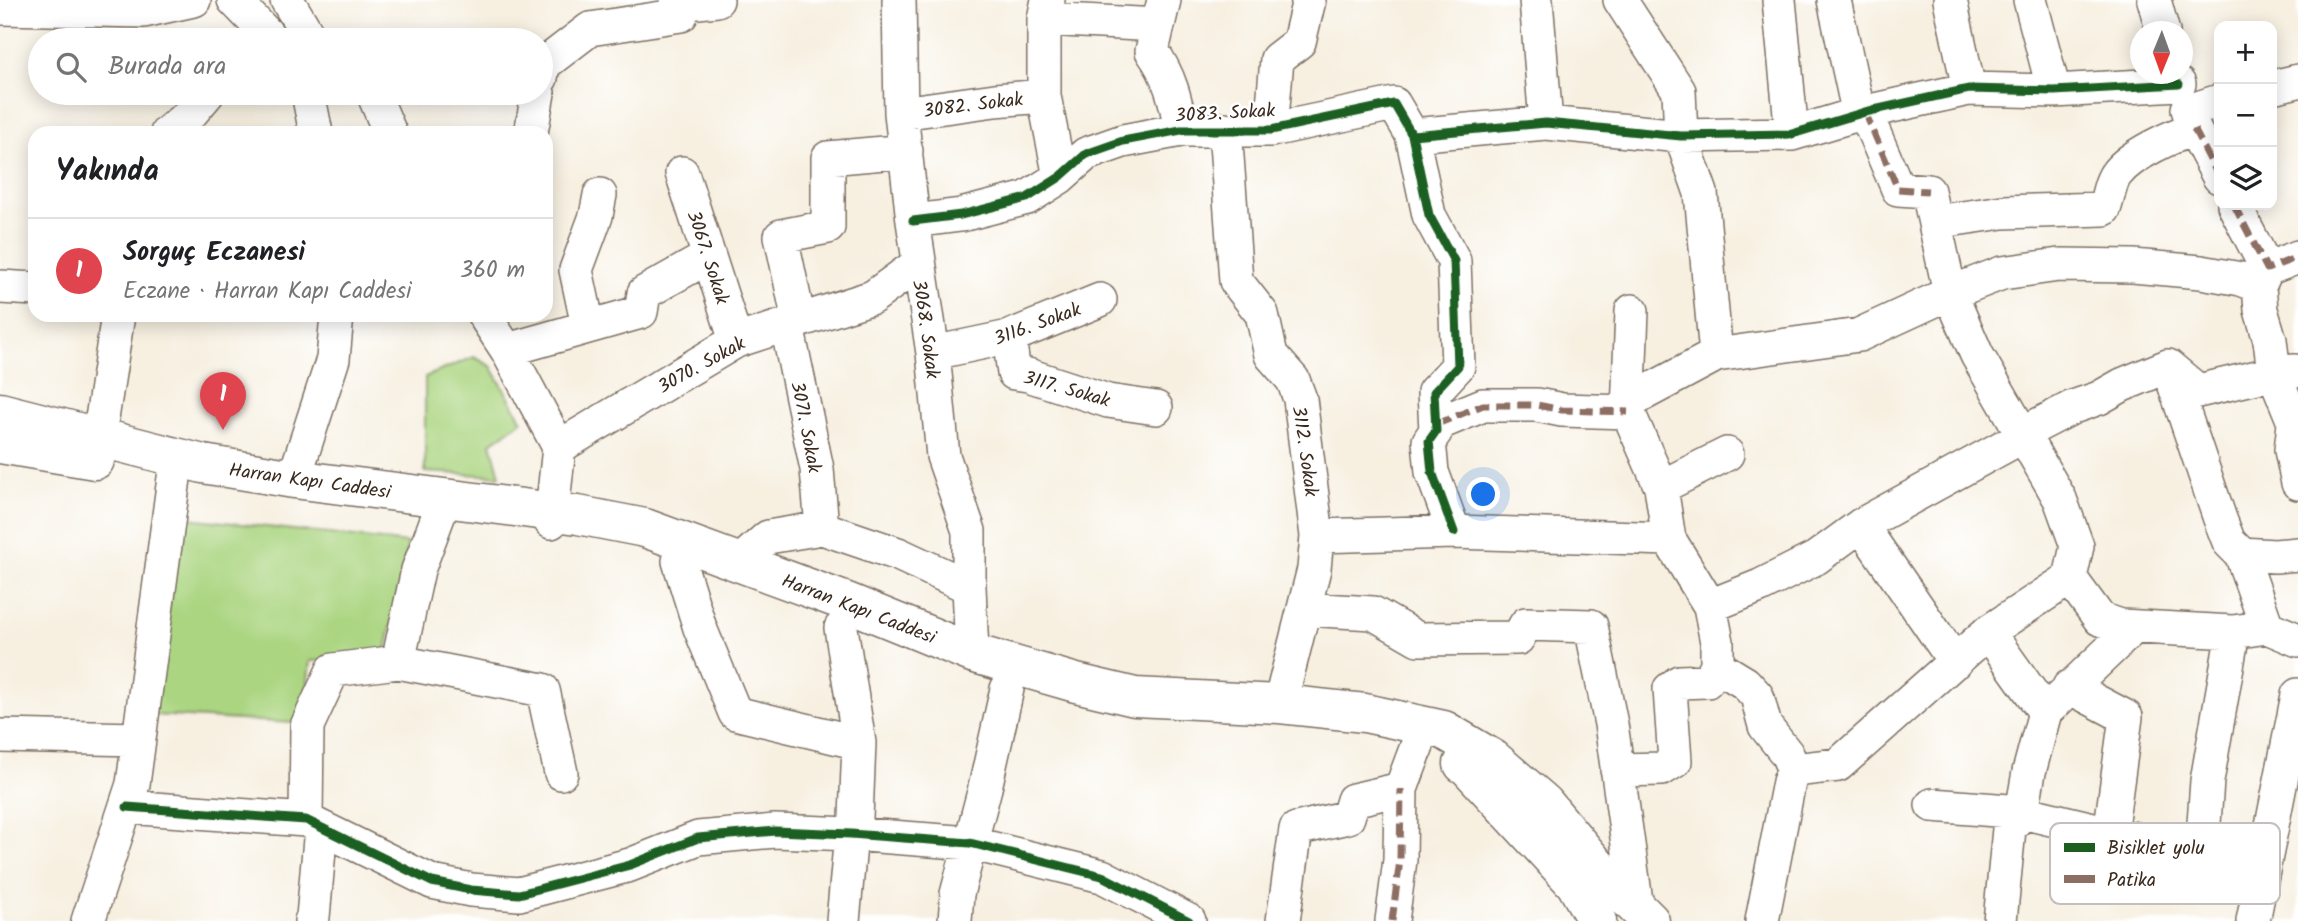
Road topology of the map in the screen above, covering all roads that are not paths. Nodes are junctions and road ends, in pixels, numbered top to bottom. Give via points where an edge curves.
1 (194, 0) edge
2 (234, 0) edge
3 (287, 0) edge
4 (717, 0) edge
5 (899, 0) edge
6 (1307, 0) edge
7 (1536, 0) edge
8 (1620, 0) edge
9 (1779, 0) edge
10 (1834, 0) edge
11 (1950, 0) edge
12 (2029, 0) edge
13 (2154, 0) edge
14 (679, 7) edge
15 (0, 8) edge
16 (1046, 10) edge
17 (1161, 13) edge
18 (2160, 21) edge
19 (261, 28) edge
20 (304, 28) edge
21 (553, 57) edge
22 (2298, 81) edge
23 (2277, 86) edge
24 (1969, 89) junction
25 (2054, 91) junction
26 (1044, 96) junction
27 (2191, 100) edge
28 (198, 105) edge
29 (310, 105) edge
30 (378, 105) edge
31 (536, 105) edge
32 (1865, 112) junction
33 (901, 113) junction
34 (1546, 123) junction
35 (175, 126) edge
36 (315, 126) edge
37 (387, 126) edge
38 (532, 126) edge
39 (1225, 129) junction
40 (1181, 130) junction
41 (1271, 130) junction
42 (1792, 134) junction
43 (1412, 135) junction
44 (1681, 136) junction
45 (906, 151) junction
46 (2214, 163) edge
47 (682, 173) dead end
48 (1060, 177) junction
49 (600, 195) dead end
50 (1931, 207) junction
51 (2236, 210) edge
52 (913, 221) junction
53 (708, 257) junction
54 (2298, 257) edge
55 (918, 264) junction
56 (2263, 277) junction
57 (0, 287) edge
58 (28, 289) edge
59 (1950, 293) junction
60 (1100, 300) dead end
61 (1632, 312) dead end
62 (117, 322) edge
63 (336, 322) edge
64 (489, 322) edge
65 (793, 323) junction
66 (589, 326) junction
67 (1009, 337) junction
68 (736, 341) junction
69 (508, 350) junction
70 (933, 353) junction
71 (1716, 355) junction
72 (2168, 366) junction
73 (2286, 372) edge
74 (1628, 407) junction
75 (1156, 408) dead end
76 (0, 412) edge
77 (1437, 424) junction
78 (2296, 428) edge
79 (2023, 434) junction
80 (99, 438) junction
81 (0, 444) edge
82 (559, 447) junction
83 (1727, 454) dead end
84 (174, 478) junction
85 (294, 480) junction
86 (2298, 483) edge
87 (1661, 487) junction
88 (439, 514) junction
89 (553, 517) junction
90 (1861, 525) junction
91 (822, 528) junction
92 (1454, 532) junction
93 (1317, 536) junction
94 (1669, 538) junction
95 (2241, 554) junction
96 (2298, 554) edge
97 (679, 561) junction
98 (740, 562) junction
99 (2070, 578) junction
100 (969, 587) junction
101 (1710, 606) junction
102 (1305, 609) junction
103 (2134, 627) junction
104 (2267, 627) junction
105 (841, 628) junction
106 (1988, 632) junction
107 (2233, 632) junction
108 (2298, 640) edge
109 (972, 653) junction
110 (1955, 662) junction
111 (398, 663) junction
112 (1717, 666) junction
113 (2069, 687) junction
114 (1007, 689) junction
115 (2297, 703) edge
116 (1280, 704) junction
117 (2045, 712) junction
118 (0, 736) edge
119 (139, 738) junction
120 (859, 743) junction
121 (1417, 746) junction
122 (1617, 770) junction
123 (1794, 770) junction
124 (561, 772) dead end
125 (1401, 789) junction
126 (1932, 805) dead end
127 (127, 807) junction
128 (2022, 812) junction
129 (2066, 823) edge
130 (2112, 823) edge
131 (2205, 823) edge
132 (2273, 823) edge
133 (313, 824) junction
134 (851, 834) junction
135 (970, 843) junction
136 (1643, 915) edge
137 (88, 921) edge
138 (311, 921) edge
139 (842, 921) edge
140 (955, 921) edge
141 (1189, 921) edge
142 (1283, 921) edge
143 (1392, 921) edge
144 (1597, 921) edge
145 (1762, 921) edge
146 (2000, 921) edge

1 - 15 street via 144,11
2 - 19 street
3 - 20 street
4 - 14 street
5 - 33 street, 3068. Sokak
6 - 41 street via 1299,42 1277,59
7 - 34 street
8 - 44 street via 1679,91
9 - 42 street
10 - 32 street via 1857,106
11 - 24 street
12 - 25 street
13 - 18 street
14 - 21 street via 590,29
16 - 17 street
16 - 26 street
17 - 40 street via 1152,51 1175,95
22 - 23 street
24 - 25 street
24 - 32 street
25 - 27 street
26 - 33 street, 3082. Sokak
26 - 48 street
27 - 46 street
27 - 50 street via 2163,141 2116,173 2104,209 2003,212
28 - 35 street
29 - 36 street
30 - 37 street
31 - 38 street
32 - 42 street
32 - 50 street via 1898,189
33 - 45 street, 3068. Sokak
34 - 43 street
34 - 44 street
39 - 40 street, 3083. Sokak
39 - 41 street, 3083. Sokak
39 - 93 street, 3112. Sokak via 1236,281 1262,314 1271,355 1293,380 1300,399
40 - 48 street, 3083. Sokak via 1123,141 1086,154
41 - 43 street, 3083. Sokak via 1394,104
42 - 44 street
43 - 77 street via 1429,215 1454,261 1458,366 1434,392
44 - 71 street via 1701,193
45 - 52 street, 3068. Sokak
45 - 65 street, 3071. Sokak via 828,158 828,226 781,236
47 - 53 street, 3067. Sokak
48 - 52 street, 3083. Sokak via 1027,198 961,215
49 - 66 street via 576,270
50 - 59 street
51 - 56 street
52 - 55 street, 3068. Sokak
53 - 66 street via 644,293 642,312
53 - 68 street, 3067. Sokak
54 - 56 street
55 - 65 street, 3070. Sokak via 873,298
55 - 70 street, 3068. Sokak
56 - 59 street via 2059,265 2002,273
56 - 73 street via 2261,310
57 - 58 street
59 - 71 street via 1859,335
59 - 79 street via 1977,355
60 - 67 street, 3116. Sokak
61 - 74 street
62 - 80 street
63 - 85 street via 333,359
64 - 69 street
65 - 68 street, 3070. Sokak
65 - 91 street, 3071. Sokak
66 - 69 street
67 - 70 street, 3116. Sokak
67 - 75 street, 3117. Sokak via 1014,373 1108,401
68 - 82 street, 3070. Sokak
69 - 82 street
70 - 100 street, 3068. Sokak via 943,456 969,531
71 - 74 street
72 - 73 street via 2198,391
72 - 79 street
72 - 95 street via 2220,519 2229,542
73 - 78 street
74 - 77 street via 1562,410 1483,405
74 - 87 street
76 - 80 main road, Harran Kapı Caddesi
77 - 92 street via 1429,441 1432,472
78 - 86 street via 2291,450
79 - 90 street
79 - 99 street via 2060,499 2077,546
80 - 85 main road, Harran Kapı Caddesi via 203,464
81 - 84 main road, Harran Kapı Caddesi
82 - 89 street
83 - 87 street
84 - 88 main road, Harran Kapı Caddesi via 224,490
84 - 119 street
85 - 89 main road, Harran Kapı Caddesi
87 - 94 street
88 - 89 main road, Harran Kapı Caddesi
88 - 111 street via 418,570
89 - 97 main road, Harran Kapı Caddesi
89 - 98 main road, Harran Kapı Caddesi via 645,528
90 - 101 street via 1816,558
90 - 110 street
91 - 98 street via 768,537
91 - 100 street via 898,554
92 - 93 street
92 - 94 street
93 - 102 street, 3112. Sokak
94 - 101 street
95 - 96 street
95 - 104 street
97 - 105 main road, Harran Kapı Caddesi
97 - 120 street via 699,628 735,713
98 - 109 main road, Harran Kapı Caddesi
99 - 103 street via 2100,619
99 - 106 street
100 - 109 street, 3068. Sokak
101 - 112 street
102 - 116 street, 3112. Sokak
102 - 122 street via 1373,613 1418,639 1518,638 1526,624 1591,626
103 - 107 street
103 - 113 street
104 - 107 street
104 - 108 street
105 - 114 main road, Harran Kapı Caddesi
105 - 120 street
106 - 110 street
106 - 117 street
107 - 131 street via 2207,781
109 - 116 main road, Harran Kapı Caddesi via 1135,697
110 - 123 street via 1838,765
111 - 124 street via 543,690
111 - 133 street via 333,670 307,726
112 - 122 street via 1707,681 1679,682 1670,689 1675,761 1661,769
112 - 123 street via 1757,696 1765,726
113 - 117 street
113 - 130 street via 2126,717
114 - 121 main road, Harran Kapı Caddesi via 1177,719 1339,732
114 - 135 street
115 - 132 street
116 - 136 main road, Harran Kapı Caddesi via 1365,713 1444,730 1493,759 1544,803
117 - 128 street
118 - 119 street
119 - 127 street
120 - 134 street via 856,818
121 - 125 street
121 - 144 main road, Harran Kapı Caddesi via 1467,766 1575,883
122 - 136 street
123 - 145 street
125 - 142 street via 1353,800 1348,817 1296,829
125 - 143 street via 1400,860
126 - 128 street
127 - 133 street
127 - 137 street
128 - 129 street
128 - 146 street via 2009,829
133 - 134 street via 432,882 519,894 630,865 698,838 775,831
133 - 138 street
134 - 135 street
134 - 139 street
135 - 140 street
135 - 141 street via 1101,876

